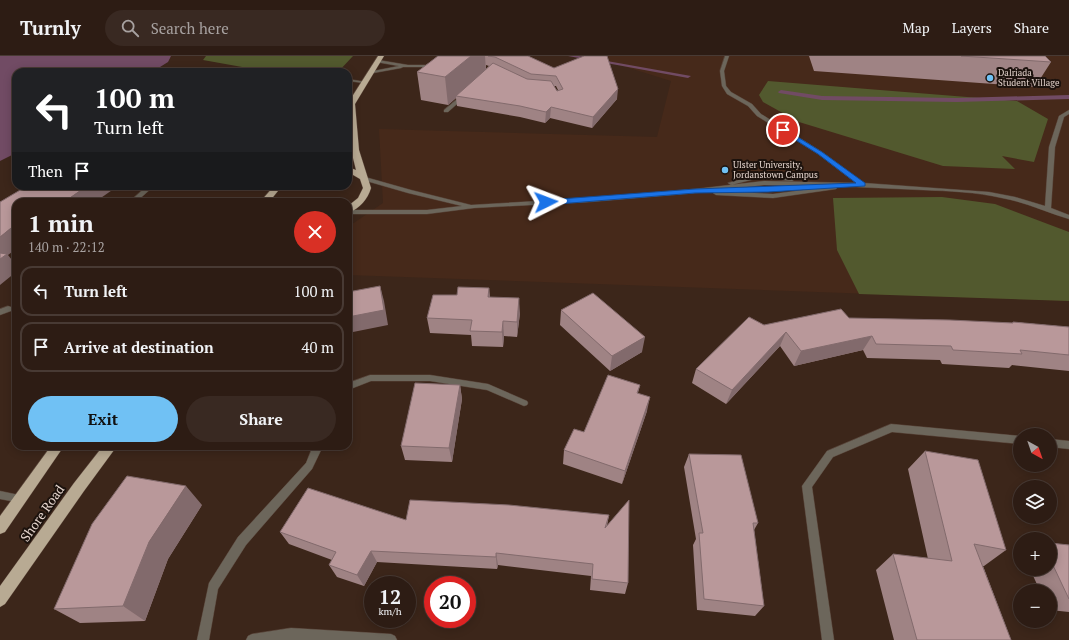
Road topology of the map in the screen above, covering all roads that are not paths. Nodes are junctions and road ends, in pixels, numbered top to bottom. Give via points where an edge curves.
1 (727, 56) edge
2 (379, 59) edge
3 (440, 65) edge
4 (408, 66) junction
5 (370, 73) junction
6 (352, 80) edge
7 (364, 82) junction
8 (470, 90) edge
9 (352, 103) edge
10 (446, 110) dead end
11 (1069, 112) edge
12 (352, 124) edge
13 (352, 171) edge
14 (364, 178) junction
15 (863, 185) junction
16 (146, 190) edge
17 (695, 191) junction
18 (137, 198) edge
19 (474, 206) junction
20 (352, 208) edge
21 (1048, 208) junction
22 (352, 211) edge
23 (1069, 217) edge
24 (8, 309) dead end
25 (0, 312) edge
26 (352, 385) edge
27 (524, 403) dead end
28 (1013, 439) edge
29 (1057, 444) edge
30 (1069, 445) edge
31 (55, 450) edge
32 (108, 450) edge
33 (316, 450) edge
34 (0, 495) edge
35 (21, 499) junction
36 (0, 527) edge
37 (0, 599) edge
38 (290, 637) edge
39 (203, 640) edge
40 (252, 640) edge
41 (390, 640) edge
42 (828, 640) edge

1 - 15 street via 722,70 724,86 729,93 820,153
2 - 4 street
2 - 5 highway
3 - 4 street
4 - 5 street
5 - 7 highway
6 - 7 street
7 - 9 highway
8 - 10 street
11 - 21 street via 1062,116 1052,147
12 - 14 highway via 355,150
13 - 14 highway
14 - 19 street via 410,192
14 - 20 highway via 366,193
15 - 17 street via 764,183
15 - 17 street via 773,196
15 - 21 street via 978,192
16 - 18 street
17 - 19 street
19 - 22 street via 427,212
21 - 23 street
24 - 25 street
26 - 27 street via 370,378 430,378 488,387
28 - 42 street via 892,428 830,454 807,486
29 - 30 street
31 - 35 highway
32 - 37 highway, Shore Road
33 - 39 street via 309,466 242,541 213,587
34 - 35 street
35 - 36 highway
38 - 40 street
38 - 41 street

